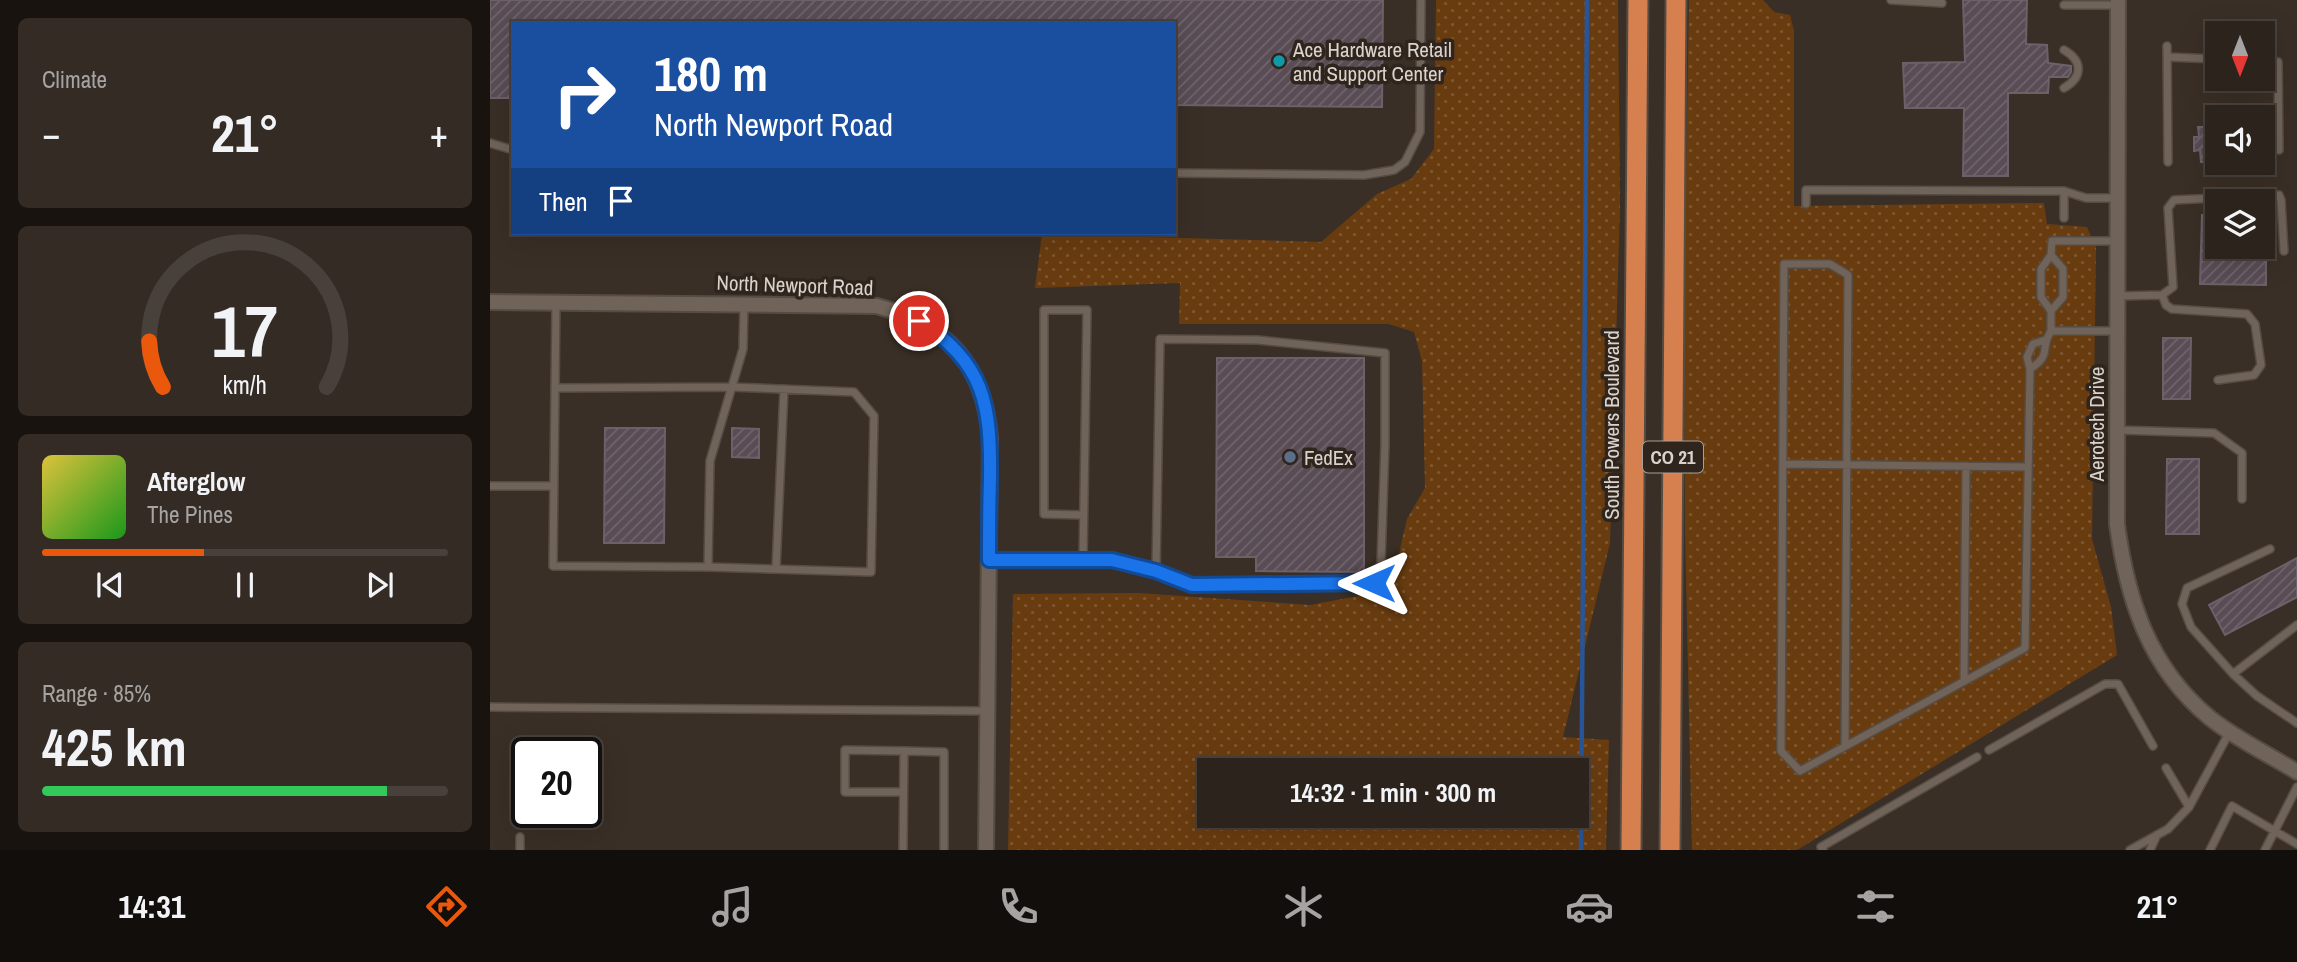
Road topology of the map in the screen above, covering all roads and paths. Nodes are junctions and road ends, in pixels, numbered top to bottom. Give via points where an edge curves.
1 (1421, 0) edge
2 (1638, 0) edge
3 (1677, 0) edge
4 (1891, 0) edge
5 (1941, 3) dead end
6 (2118, 3) edge
7 (2064, 5) dead end
8 (2167, 46) dead end
9 (2064, 50) dead end
10 (2167, 57) junction
11 (2205, 59) edge
12 (2275, 62) edge
13 (2064, 88) dead end
14 (490, 143) edge
15 (511, 149) edge
16 (2278, 150) dead end
17 (2168, 163) dead end
18 (1176, 173) edge
19 (2064, 191) junction
20 (2118, 198) junction
21 (1805, 204) dead end
22 (2064, 218) dead end
23 (2118, 241) junction
24 (2284, 251) dead end
25 (2051, 255) junction
26 (2162, 295) junction
27 (2118, 296) junction
28 (490, 302) edge
29 (556, 302) junction
30 (744, 303) junction
31 (2051, 311) junction
32 (2051, 331) junction
33 (2117, 331) junction
34 (2045, 340) junction
35 (2030, 369) junction
36 (2218, 380) dead end
37 (731, 387) junction
38 (555, 388) junction
39 (784, 390) junction
40 (2117, 430) junction
41 (1783, 464) junction
42 (1847, 464) junction
43 (1966, 466) junction
44 (2028, 467) junction
45 (490, 486) edge
46 (553, 486) junction
47 (2242, 499) dead end
48 (1083, 516) junction
49 (2270, 549) dead end
50 (989, 560) junction
51 (1083, 560) junction
52 (708, 567) junction
53 (776, 569) junction
54 (1156, 571) junction
55 (2297, 625) edge
56 (2233, 674) junction
57 (1964, 681) junction
58 (490, 707) edge
59 (987, 711) junction
60 (2297, 723) edge
61 (2230, 732) junction
62 (1845, 746) junction
63 (2154, 746) dead end
64 (1989, 750) dead end
65 (904, 751) junction
66 (1977, 757) dead end
67 (2166, 768) dead end
68 (2297, 772) edge
69 (2297, 787) edge
70 (903, 792) junction
71 (2189, 807) junction
72 (2274, 832) junction
73 (2158, 835) junction
74 (520, 837) dead end
75 (2297, 844) edge
76 (520, 850) edge
77 (903, 850) edge
78 (944, 850) edge
79 (986, 850) edge
80 (1631, 850) edge
81 (1670, 850) edge
82 (1823, 850) edge
83 (2130, 850) edge
84 (2150, 850) edge
85 (2210, 850) edge
86 (2264, 850) edge

1 - 18 lane via 1420,132 1405,162 1394,170 1364,176
2 - 80 highway, South Powers Boulevard / CO 21
3 - 81 highway, CO 21
4 - 5 lane
6 - 7 lane
6 - 20 street, Aerotech Drive
8 - 10 lane
9 - 13 lane via 2077,61 2079,72
10 - 11 lane
10 - 17 lane
12 - 16 lane
14 - 15 lane
19 - 20 lane via 2086,198
19 - 21 lane via 1806,190
19 - 22 lane
20 - 23 street, Aerotech Drive
23 - 25 lane via 2052,241
23 - 27 street, Aerotech Drive
24 - 26 lane via 2279,195 2174,200 2168,208 2173,286
25 - 31 lane via 2041,269 2041,297
25 - 31 lane via 2063,269 2063,297
26 - 27 lane
26 - 36 lane via 2172,309 2247,314 2255,324 2262,365 2254,374
27 - 33 street, Aerotech Drive
28 - 29 street, North Newport Road
29 - 30 street, North Newport Road
29 - 38 lane
30 - 37 lane via 743,349
30 - 50 street, North Newport Road via 877,306 919,321 954,347 977,382 989,421
31 - 32 lane
32 - 33 lane
32 - 34 lane
33 - 40 street, Aerotech Drive
34 - 35 lane via 2041,362
34 - 35 lane via 2033,344 2027,357
35 - 44 lane
37 - 38 lane
37 - 39 lane
37 - 52 lane via 710,461
38 - 46 lane
39 - 53 lane
39 - 53 lane via 854,392 874,416 871,572
40 - 47 lane via 2214,433 2242,453
40 - 61 street, Aerotech Drive via 2117,524 2140,624 2180,689
41 - 42 lane
41 - 42 lane via 1784,264 1830,264 1848,275
41 - 62 lane via 1781,751 1800,771
42 - 43 lane
42 - 62 lane
43 - 44 lane
43 - 57 lane
44 - 57 lane via 2025,648
45 - 46 lane
46 - 52 lane via 553,566
48 - 48 lane via 1087,310 1044,310 1044,513
48 - 51 lane
49 - 56 lane via 2187,588 2182,604 2191,626
50 - 51 lane
50 - 59 street, North Newport Road
51 - 54 lane via 1112,560
52 - 53 lane
54 - 54 lane via 1192,585 1374,583 1381,563 1385,354 1258,340 1160,340
55 - 56 lane
56 - 60 lane
57 - 62 lane
58 - 59 lane
59 - 79 street, North Newport Road
61 - 68 street, Aerotech Drive
61 - 71 lane
63 - 64 lane via 2118,684 2105,684
65 - 70 lane
65 - 70 lane via 845,750 845,792
65 - 78 lane via 944,752
66 - 82 lane via 1821,847
67 - 71 lane
69 - 72 lane
70 - 77 lane
71 - 73 lane
72 - 75 lane
72 - 85 lane via 2232,806
72 - 86 lane
73 - 83 lane
73 - 84 lane
74 - 76 lane

